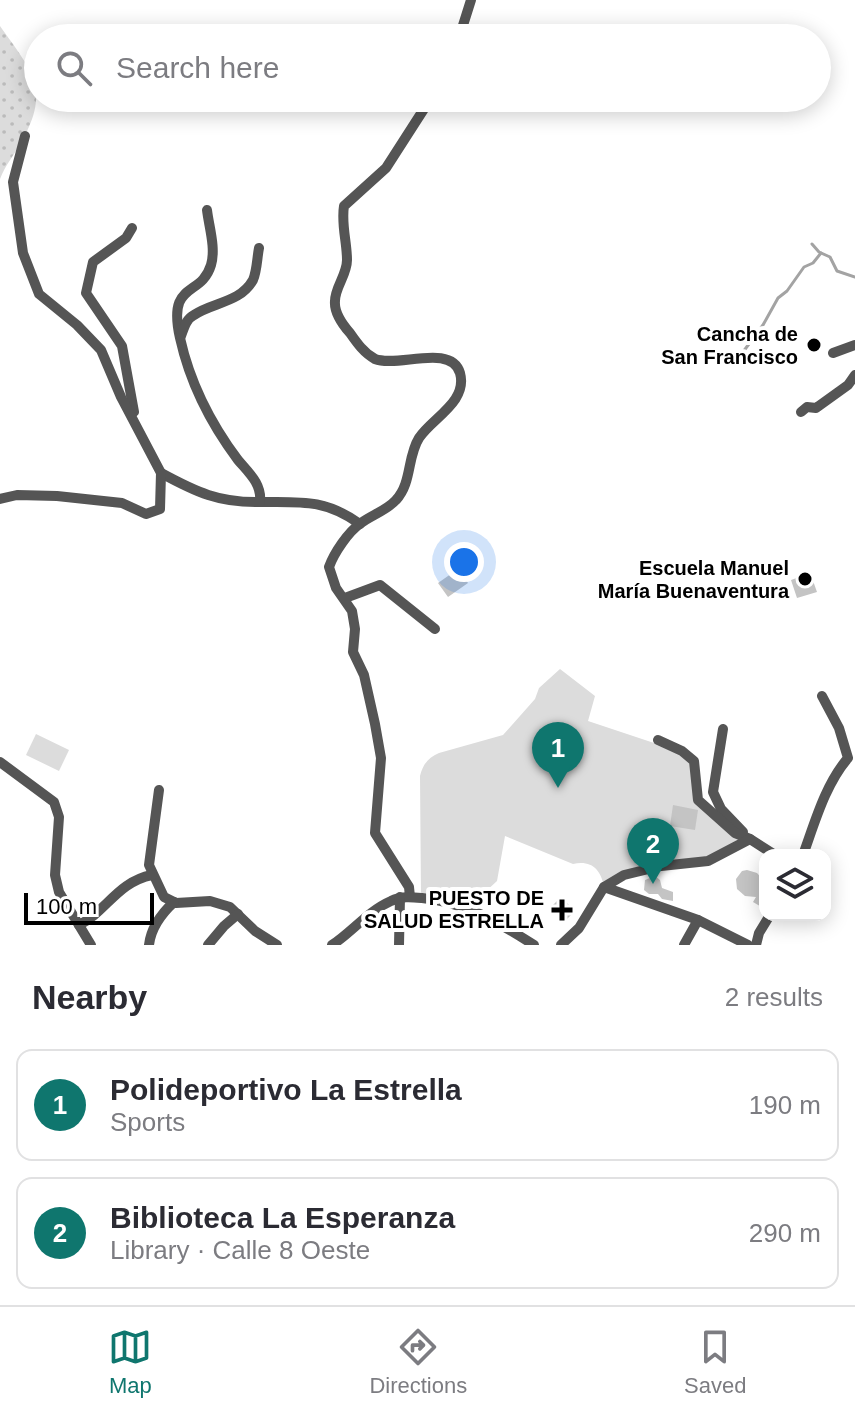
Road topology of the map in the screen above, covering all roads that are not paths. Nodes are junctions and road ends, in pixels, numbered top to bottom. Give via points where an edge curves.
1 (471, 0) edge
2 (463, 24) edge
3 (422, 112) edge
4 (25, 136) dead end
5 (207, 210) dead end
6 (132, 228) dead end
7 (259, 248) dead end
8 (180, 338) junction
9 (855, 345) edge
10 (833, 353) dead end
11 (855, 375) edge
12 (801, 412) dead end
13 (135, 422) junction
14 (161, 473) junction
15 (0, 499) edge
16 (260, 502) junction
17 (360, 524) junction
18 (345, 598) junction
19 (435, 629) dead end
20 (825, 700) dead end
21 (723, 729) dead end
22 (658, 740) dead end
23 (0, 762) edge
24 (159, 790) dead end
25 (750, 839) junction
26 (766, 849) edge
27 (805, 849) edge
28 (150, 870) junction
29 (604, 887) junction
30 (405, 897) junction
31 (174, 902) junction
32 (238, 914) junction
33 (698, 920) junction
34 (766, 921) edge
35 (79, 925) junction
36 (91, 945) edge
37 (149, 945) edge
38 (208, 945) edge
39 (277, 945) edge
40 (332, 945) edge
41 (399, 945) edge
42 (534, 945) edge
43 (561, 945) edge
44 (684, 945) edge
45 (748, 945) edge
46 (756, 945) edge

1 - 2 street
3 - 17 street via 386,168 344,206 347,262 335,299 344,326 375,359 446,360 459,372 460,384 447,410 419,438 404,489
4 - 13 street via 13,182 23,253 39,294 101,350
5 - 8 street via 211,265 178,302
6 - 13 street via 95,259 86,293 122,346
7 - 8 street via 255,276 247,288 193,315
8 - 16 street via 207,416 259,487
9 - 10 street
11 - 12 street via 816,408
13 - 14 street
14 - 15 street via 160,509 155,512 57,496
14 - 16 street via 220,500
16 - 17 street via 328,505
17 - 18 street via 329,567
18 - 19 street via 380,585
18 - 30 street via 355,629 353,652 364,675 381,758 375,833 409,887
20 - 27 street via 848,758 825,796
21 - 25 street via 713,792 721,809
22 - 25 street via 694,761 698,800 735,833
23 - 35 street via 54,802 59,817 55,875
24 - 28 street
25 - 26 street
25 - 29 street via 708,861 624,875
28 - 31 street via 164,897
28 - 35 street
29 - 33 street
29 - 43 street via 579,928
30 - 40 street via 378,908
30 - 41 street
30 - 42 street via 469,907
31 - 32 street via 210,901
31 - 37 street via 156,923
32 - 38 street
32 - 39 street
33 - 44 street
33 - 45 street
34 - 46 street
35 - 36 street

